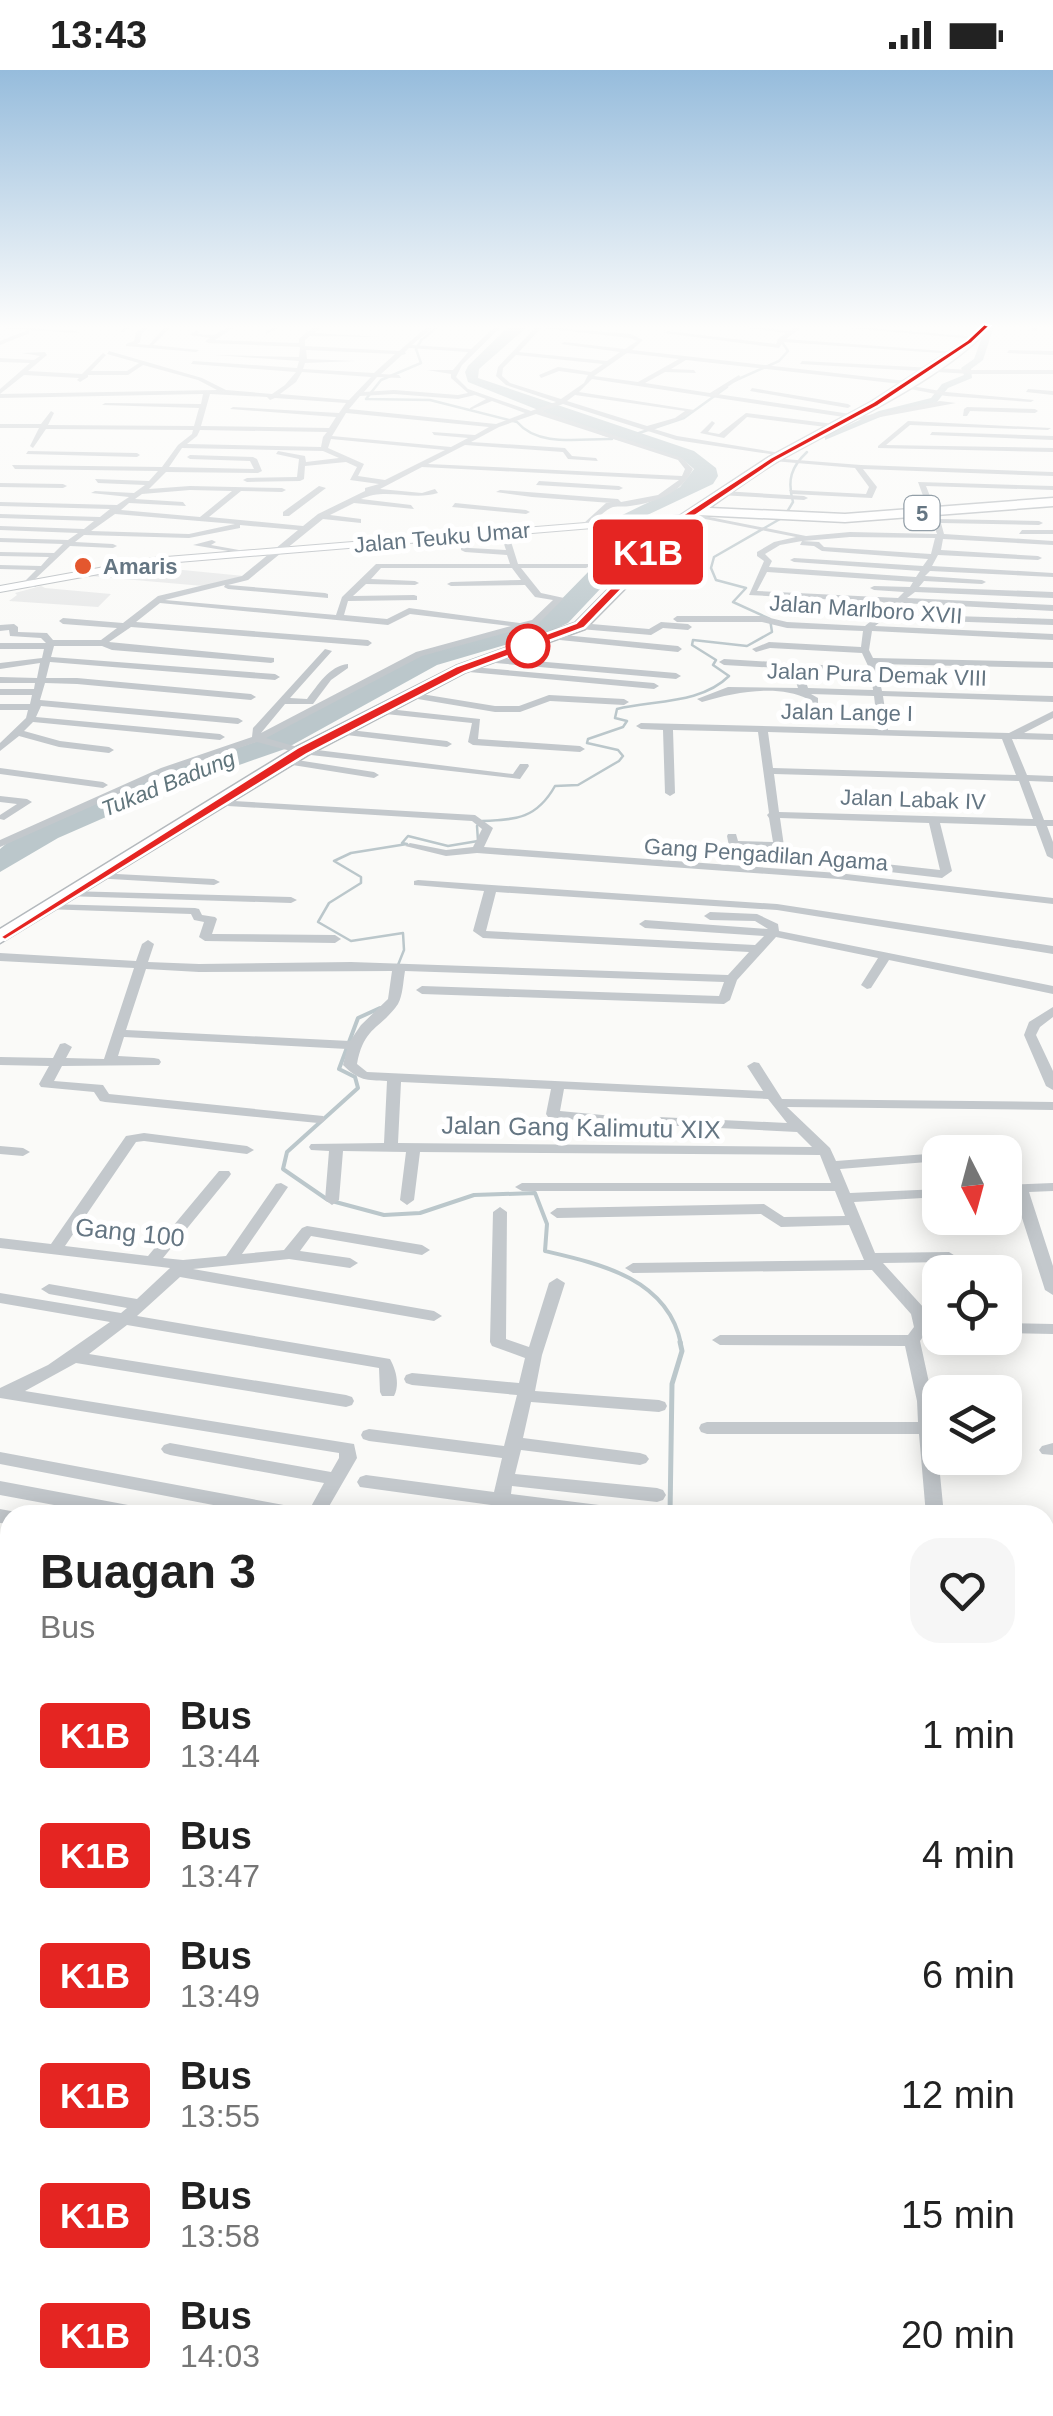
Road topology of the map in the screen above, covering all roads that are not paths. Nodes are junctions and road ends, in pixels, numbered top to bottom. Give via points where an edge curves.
1 (39, 435) edge
2 (191, 435) edge
3 (327, 435) edge
4 (342, 435) edge
5 (460, 435) edge
6 (479, 435) edge
7 (601, 435) edge
8 (668, 435) edge
9 (716, 435) edge
10 (820, 435) edge
11 (893, 435) edge
12 (721, 436) joint
13 (476, 437) junction
14 (882, 445) junction
15 (114, 446) dead end
16 (180, 446) junction
17 (32, 447) junction
18 (459, 447) junction
19 (324, 448) junction
20 (1053, 448) edge
21 (600, 450) dead end
22 (272, 454) junction
23 (404, 454) dead end
24 (137, 456) dead end
25 (190, 457) dead end
26 (789, 457) junction
27 (349, 458) junction
28 (441, 458) junction
29 (596, 460) junction
30 (862, 460) junction
31 (1053, 461) edge
32 (302, 464) junction
33 (424, 466) junction
34 (15, 467) junction
35 (469, 469) junction
36 (593, 472) junction
37 (1053, 476) edge
38 (52, 477) dead end
39 (157, 477) junction
40 (542, 478) junction
41 (686, 478) junction
42 (2, 480) edge
43 (98, 481) dead end
44 (383, 482) junction
45 (63, 486) dead end
46 (322, 488) dead end
47 (618, 488) dead end
48 (1053, 488) edge
49 (282, 490) dead end
50 (368, 490) junction
51 (435, 491) dead end
52 (235, 492) junction
53 (500, 492) dead end
54 (95, 493) dead end
55 (138, 493) junction
56 (723, 493) junction
57 (532, 494) junction
58 (791, 496) junction
59 (806, 498) dead end
60 (125, 502) junction
61 (271, 502) dead end
62 (345, 502) junction
63 (1053, 502) edge
64 (460, 503) dead end
65 (0, 504) edge
66 (182, 504) dead end
67 (642, 504) junction
68 (412, 507) dead end
69 (372, 508) dead end
70 (114, 509) junction
71 (526, 509) junction
72 (690, 515) junction
73 (0, 516) edge
74 (322, 516) junction
75 (203, 518) junction
76 (360, 518) dead end
77 (643, 521) junction
78 (249, 522) junction
79 (1053, 523) edge
80 (599, 524) junction
81 (768, 524) junction
82 (938, 525) junction
83 (89, 527) junction
84 (874, 527) dead end
85 (0, 528) edge
86 (304, 528) junction
87 (526, 530) junction
88 (140, 531) junction
89 (504, 532) junction
90 (670, 532) junction
91 (1053, 532) edge
92 (810, 538) junction
93 (0, 540) edge
94 (212, 542) dead end
95 (793, 542) junction
96 (69, 543) junction
97 (113, 546) dead end
98 (465, 546) dead end
99 (1053, 546) edge
100 (135, 548) dead end
101 (1036, 549) junction
102 (280, 551) junction
103 (246, 552) junction
104 (510, 553) junction
105 (0, 554) edge
106 (935, 554) junction
107 (55, 555) junction
108 (794, 560) dead end
109 (765, 564) junction
110 (514, 565) junction
111 (586, 566) dead end
112 (0, 567) edge
113 (42, 568) junction
114 (1040, 574) junction
115 (1053, 575) edge
116 (920, 579) junction
117 (241, 580) junction
118 (364, 581) junction
119 (415, 582) dead end
120 (530, 582) junction
121 (32, 584) junction
122 (451, 584) dead end
123 (214, 586) junction
124 (1053, 586) edge
125 (874, 588) dead end
126 (0, 591) edge
127 (1053, 595) edge
128 (414, 598) dead end
129 (345, 599) junction
130 (155, 602) junction
131 (901, 602) junction
132 (212, 606) junction
133 (831, 608) dead end
134 (1053, 608) edge
135 (290, 613) junction
136 (884, 614) junction
137 (198, 618) dead end
138 (339, 618) junction
139 (678, 618) dead end
140 (62, 620) dead end
141 (1053, 622) edge
142 (128, 625) junction
143 (526, 626) junction
144 (0, 628) edge
145 (748, 628) dead end
146 (566, 631) junction
147 (869, 633) junction
148 (274, 636) junction
149 (1053, 637) edge
150 (629, 638) dead end
151 (927, 641) dead end
152 (103, 643) junction
153 (368, 644) dead end
154 (49, 645) junction
155 (0, 646) edge
156 (678, 648) dead end
157 (756, 649) dead end
158 (865, 650) junction
159 (328, 651) dead end
160 (0, 658) edge
161 (33, 660) junction
162 (46, 660) junction
163 (271, 660) dead end
164 (488, 660) junction
165 (724, 662) dead end
166 (1053, 665) edge
167 (0, 666) edge
168 (345, 666) dead end
169 (874, 666) junction
170 (461, 669) junction
171 (676, 676) dead end
172 (276, 678) dead end
173 (980, 679) dead end
174 (0, 680) edge
175 (40, 680) junction
176 (800, 680) dead end
177 (654, 686) dead end
178 (0, 692) edge
179 (804, 692) junction
180 (220, 694) junction
181 (878, 695) junction
182 (408, 696) junction
183 (251, 697) dead end
184 (987, 698) junction
185 (702, 699) dead end
186 (1053, 699) edge
187 (38, 701) junction
188 (281, 701) junction
189 (624, 702) dead end
190 (0, 706) edge
191 (209, 706) dead end
192 (813, 709) dead end
193 (520, 710) junction
194 (378, 711) junction
195 (552, 711) dead end
196 (1053, 714) edge
197 (31, 719) junction
198 (238, 722) dead end
199 (641, 726) dead end
200 (668, 727) junction
201 (763, 730) junction
202 (17, 732) junction
203 (341, 732) junction
204 (883, 732) junction
205 (1009, 736) junction
206 (220, 737) dead end
207 (1053, 737) edge
208 (258, 739) junction
209 (447, 744) dead end
210 (0, 748) edge
211 (580, 749) dead end
212 (109, 750) dead end
213 (295, 753) junction
214 (524, 766) dead end
215 (0, 771) edge
216 (766, 771) junction
217 (374, 775) dead end
218 (1022, 778) junction
219 (1053, 779) edge
220 (18, 783) dead end
221 (103, 785) dead end
222 (670, 793) dead end
223 (0, 798) edge
224 (216, 803) junction
225 (358, 810) junction
226 (772, 815) junction
227 (934, 820) junction
228 (4, 821) edge
229 (1047, 823) edge
230 (356, 824) dead end
231 (733, 840) dead end
232 (0, 844) edge
233 (410, 846) dead end
234 (477, 850) junction
235 (778, 854) junction
236 (1053, 856) edge
237 (786, 872) junction
238 (96, 876) junction
239 (214, 882) dead end
240 (418, 883) dead end
241 (491, 888) junction
242 (68, 894) junction
243 (291, 900) dead end
244 (1053, 901) edge
245 (48, 907) junction
246 (710, 916) dead end
247 (645, 924) dead end
248 (773, 932) junction
249 (0, 937) edge
250 (335, 939) dead end
251 (148, 944) dead end
252 (756, 949) junction
253 (1053, 950) edge
254 (886, 955) junction
255 (0, 957) edge
256 (141, 965) junction
257 (394, 967) junction
258 (731, 980) junction
259 (867, 985) dead end
260 (422, 990) dead end
261 (1053, 990) edge
262 (1053, 1012) edge
263 (117, 1034) junction
264 (349, 1045) junction
265 (65, 1047) dead end
266 (110, 1060) junction
267 (0, 1061) edge
268 (56, 1062) junction
269 (154, 1062) dead end
270 (754, 1066) dead end
271 (394, 1079) junction
272 (558, 1086) junction
273 (1053, 1086) edge
274 (773, 1099) junction
275 (1053, 1106) edge
276 (318, 1119) dead end
277 (608, 1119) dead end
278 (658, 1121) dead end
279 (797, 1128) junction
280 (316, 1147) dead end
281 (336, 1147) junction
282 (391, 1147) junction
283 (413, 1148) junction
284 (0, 1150) edge
285 (247, 1150) dead end
286 (24, 1152) dead end
287 (922, 1157) edge
288 (830, 1158) junction
289 (224, 1174) dead end
290 (281, 1187) dead end
291 (522, 1187) dead end
292 (1053, 1187) edge
293 (1022, 1189) edge
294 (844, 1192) junction
295 (922, 1193) edge
296 (332, 1200) dead end
297 (407, 1200) dead end
298 (500, 1212) dead end
299 (558, 1212) dead end
300 (1022, 1214) edge
301 (852, 1220) junction
302 (0, 1243) edge
303 (56, 1249) junction
304 (422, 1250) dead end
305 (289, 1254) junction
306 (231, 1259) junction
307 (922, 1259) edge
308 (153, 1260) junction
309 (350, 1262) dead end
310 (873, 1262) junction
311 (180, 1268) junction
312 (632, 1268) dead end
313 (558, 1284) dead end
314 (49, 1289) dead end
315 (1053, 1290) edge
316 (0, 1298) edge
317 (139, 1305) junction
318 (434, 1316) dead end
319 (125, 1317) junction
320 (922, 1323) edge
321 (1022, 1328) edge
322 (1053, 1329) edge
323 (922, 1332) edge
324 (720, 1340) dead end
325 (534, 1355) junction
326 (76, 1358) junction
327 (412, 1379) dead end
328 (388, 1392) dead end
329 (526, 1393) junction
330 (2, 1394) edge
331 (346, 1401) dead end
332 (659, 1406) dead end
333 (706, 1428) dead end
334 (922, 1428) edge
335 (370, 1435) dead end
336 (512, 1448) junction
337 (170, 1449) dead end
338 (0, 1458) edge
339 (640, 1458) dead end
340 (935, 1475) edge
341 (336, 1479) junction
342 (504, 1479) junction
343 (366, 1482) dead end
344 (0, 1488) edge
345 (656, 1495) dead end
346 (91, 1505) edge
347 (247, 1505) edge
348 (320, 1505) edge
349 (487, 1505) edge
350 (498, 1505) edge
351 (935, 1505) edge

1 - 17 street
2 - 16 street
3 - 19 street
4 - 18 street
5 - 13 street
6 - 13 street
7 - 41 street via 680,459
8 - 26 street
9 - 12 street
10 - 26 highway
11 - 14 street
12 - 26 street
13 - 18 street
14 - 20 street
14 - 30 street
15 - 17 street
16 - 22 street
16 - 39 street
17 - 24 street
17 - 34 street
18 - 28 street
18 - 29 street via 565,450 570,458
19 - 22 street
19 - 27 street
21 - 29 street
22 - 32 street via 300,455
23 - 28 street
25 - 39 street via 253,458 258,471
26 - 30 street via 829,468
26 - 56 highway
27 - 32 street
27 - 44 street via 361,466 354,478
28 - 33 street
29 - 36 street
30 - 31 street
30 - 37 street via 921,473
30 - 58 street via 873,488 869,496
32 - 39 street via 297,480
33 - 35 street
33 - 44 street
34 - 39 street
34 - 42 street
35 - 40 street
35 - 40 street via 488,478
36 - 40 street
36 - 41 street
38 - 42 street
39 - 43 street
39 - 55 street
40 - 47 street
40 - 57 street
41 - 67 street
42 - 45 street
44 - 50 street
46 - 74 street via 286,514
48 - 82 street via 922,484
49 - 52 street
50 - 51 street
50 - 62 street
52 - 55 street
52 - 61 street via 275,498
52 - 75 street
53 - 57 street
54 - 55 street
55 - 60 street
56 - 58 street
56 - 72 highway
57 - 67 street
57 - 71 street
58 - 59 street
60 - 66 street
60 - 70 street
62 - 68 street
62 - 69 street
62 - 74 street
63 - 82 highway, 5
64 - 71 street
65 - 70 street
67 - 80 street via 610,505
70 - 75 street
70 - 83 street
71 - 87 street
72 - 77 main road, Jalan Teuku Umar
72 - 81 highway, 5
72 - 90 highway
73 - 83 street
74 - 76 street
74 - 86 street
75 - 78 street
77 - 80 main road, Jalan Teuku Umar
77 - 90 main road
78 - 86 street
78 - 88 street via 198,535
79 - 82 street
80 - 87 main road, Jalan Teuku Umar
81 - 82 highway, 5 via 791,518
81 - 92 street
82 - 84 street
82 - 91 street
82 - 92 street
82 - 101 street
82 - 106 street
83 - 85 street
83 - 88 street
83 - 96 street
86 - 102 street
87 - 89 main road, Jalan Teuku Umar
88 - 100 street
89 - 102 main road, Jalan Teuku Umar
89 - 104 street
90 - 146 highway
92 - 95 street
93 - 96 street
94 - 103 street via 196,545
95 - 106 street
95 - 109 street via 768,544 760,555
96 - 97 street
96 - 107 street
98 - 104 street
99 - 101 street
101 - 106 street
101 - 114 street
102 - 103 main road, Jalan Teuku Umar
102 - 117 street
102 - 121 main road, Jalan Teuku Umar
103 - 121 main road, Jalan Teuku Umar
104 - 110 street
105 - 107 street
106 - 116 street
107 - 113 street
108 - 116 street
109 - 116 street
109 - 131 street via 754,595
110 - 111 street
110 - 118 street via 382,565
110 - 120 street
112 - 113 street
113 - 121 street
114 - 115 street
114 - 116 street
116 - 124 street
116 - 125 street
116 - 127 street
116 - 131 street
117 - 123 street
117 - 123 street via 329,592
118 - 119 street
118 - 129 street
120 - 122 street
120 - 143 street via 539,596 560,599
121 - 126 main road, Jalan Teuku Umar
123 - 130 street
128 - 129 street
129 - 138 street
130 - 132 street
130 - 142 street
131 - 134 street
131 - 136 street
132 - 135 street
132 - 137 street
133 - 136 street
135 - 138 street
135 - 148 street
136 - 141 street
136 - 147 street
138 - 143 street via 391,622 411,612
139 - 147 street, Jalan Marlboro XVII
140 - 142 street
142 - 148 street
142 - 152 street
143 - 208 street via 431,646
144 - 154 street via 44,634
145 - 146 street
146 - 150 street
146 - 156 street
146 - 164 highway
147 - 149 street, Jalan Marlboro XVII
147 - 151 street
147 - 158 street
148 - 153 street
152 - 154 street
152 - 163 street
154 - 155 street
154 - 162 street
157 - 158 street
158 - 169 street
159 - 188 street
160 - 161 street
161 - 162 street
161 - 167 street
162 - 172 street
162 - 175 street
164 - 170 highway
164 - 171 street
165 - 169 street
166 - 169 street
168 - 188 street via 310,702
169 - 181 street
170 - 177 street
170 - 182 highway
173 - 184 street
174 - 175 street
175 - 180 street
175 - 187 street
176 - 179 street
178 - 187 street
179 - 181 street, Jalan Pura Demak VIII
179 - 185 street, Jalan Pura Demak VIII via 728,690
179 - 192 street via 813,698
180 - 183 street
180 - 191 street
181 - 184 street, Jalan Pura Demak VIII
181 - 204 street
182 - 193 street
182 - 194 highway
184 - 186 street, Jalan Pura Demak VIII
187 - 190 street
187 - 197 street
187 - 198 street
188 - 208 street via 256,730
189 - 193 street via 548,698
193 - 195 street
194 - 203 highway
194 - 211 street via 476,721 472,741
196 - 205 street
197 - 202 street
197 - 206 street
199 - 200 street, Jalan Lange I
200 - 201 street, Jalan Lange I
200 - 222 street
201 - 204 street, Jalan Lange I
201 - 216 street
202 - 210 street
202 - 212 street
203 - 209 street
203 - 213 highway
204 - 205 street, Jalan Lange I
205 - 207 street, Jalan Lange I
205 - 218 street
208 - 213 street
208 - 232 street via 164,770
213 - 214 street via 516,777
213 - 217 street
213 - 224 highway
215 - 221 street
216 - 218 street
216 - 226 street
218 - 219 street
218 - 229 street
220 - 223 street
223 - 228 street via 27,802
224 - 225 street
224 - 238 highway
225 - 230 street
225 - 234 street via 479,821 488,828
226 - 227 street, Jalan Labak IV
226 - 235 street
227 - 229 street, Jalan Labak IV
227 - 235 street via 942,875
229 - 236 street
231 - 235 street via 736,859
233 - 234 street, Gang Pengadilan Agama via 446,854
234 - 237 street, Gang Pengadilan Agama
235 - 237 street
237 - 244 street, Gang Pengadilan Agama
238 - 239 street
238 - 242 highway
240 - 241 street
241 - 252 street via 483,934
241 - 253 street via 776,906
242 - 243 street
242 - 245 highway
245 - 249 highway
245 - 250 street via 195,911 211,919 205,937
246 - 248 street via 764,919
247 - 248 street
248 - 252 street
248 - 254 street
251 - 256 street
252 - 258 street
254 - 259 street
254 - 261 street
255 - 256 street
256 - 257 street
256 - 263 street
257 - 258 street
257 - 264 street via 394,1000
258 - 260 street via 724,1000
262 - 273 street via 1030,1035
263 - 264 street
263 - 266 street
264 - 271 street via 355,1071
265 - 268 street
266 - 268 street
266 - 269 street
267 - 268 street
268 - 276 street via 46,1084 98,1088 106,1098
270 - 274 street
271 - 272 street
271 - 282 street
272 - 274 street
272 - 277 street via 553,1114
274 - 275 street
274 - 279 street
278 - 279 street
279 - 288 street
280 - 281 street, Jalan Gang Kalimutu XIX
281 - 282 street, Jalan Gang Kalimutu XIX
281 - 296 street
282 - 283 street, Jalan Gang Kalimutu XIX
283 - 288 street, Jalan Gang Kalimutu XIX
283 - 297 street
284 - 286 street
285 - 303 street via 131,1139
287 - 288 street, Jalan Gang Kalimutu XIX
288 - 294 street
289 - 308 street
290 - 306 street
291 - 294 street
292 - 293 street
294 - 295 street
294 - 301 street
298 - 325 street via 498,1342
299 - 301 street via 764,1209 780,1222
300 - 315 street
301 - 310 street
302 - 303 street, Gang 100
303 - 308 street, Gang 100
304 - 305 street, Gang 100 via 306,1232
305 - 306 street, Gang 100
305 - 309 street
306 - 311 street, Gang 100
307 - 310 street
308 - 311 street, Gang 100
310 - 312 street
310 - 320 street
311 - 317 street
311 - 318 street
313 - 325 street
314 - 317 street
316 - 319 street
317 - 319 street
319 - 326 street
319 - 328 street via 384,1363
321 - 322 street
323 - 324 street
325 - 329 street
326 - 330 street
326 - 331 street
327 - 329 street
329 - 332 street
329 - 336 street
330 - 341 street via 348,1448
333 - 334 street
335 - 336 street
336 - 339 street
336 - 342 street
337 - 341 street
338 - 347 street
340 - 351 street
341 - 348 street
342 - 345 street
342 - 350 street
343 - 349 street
344 - 346 street

